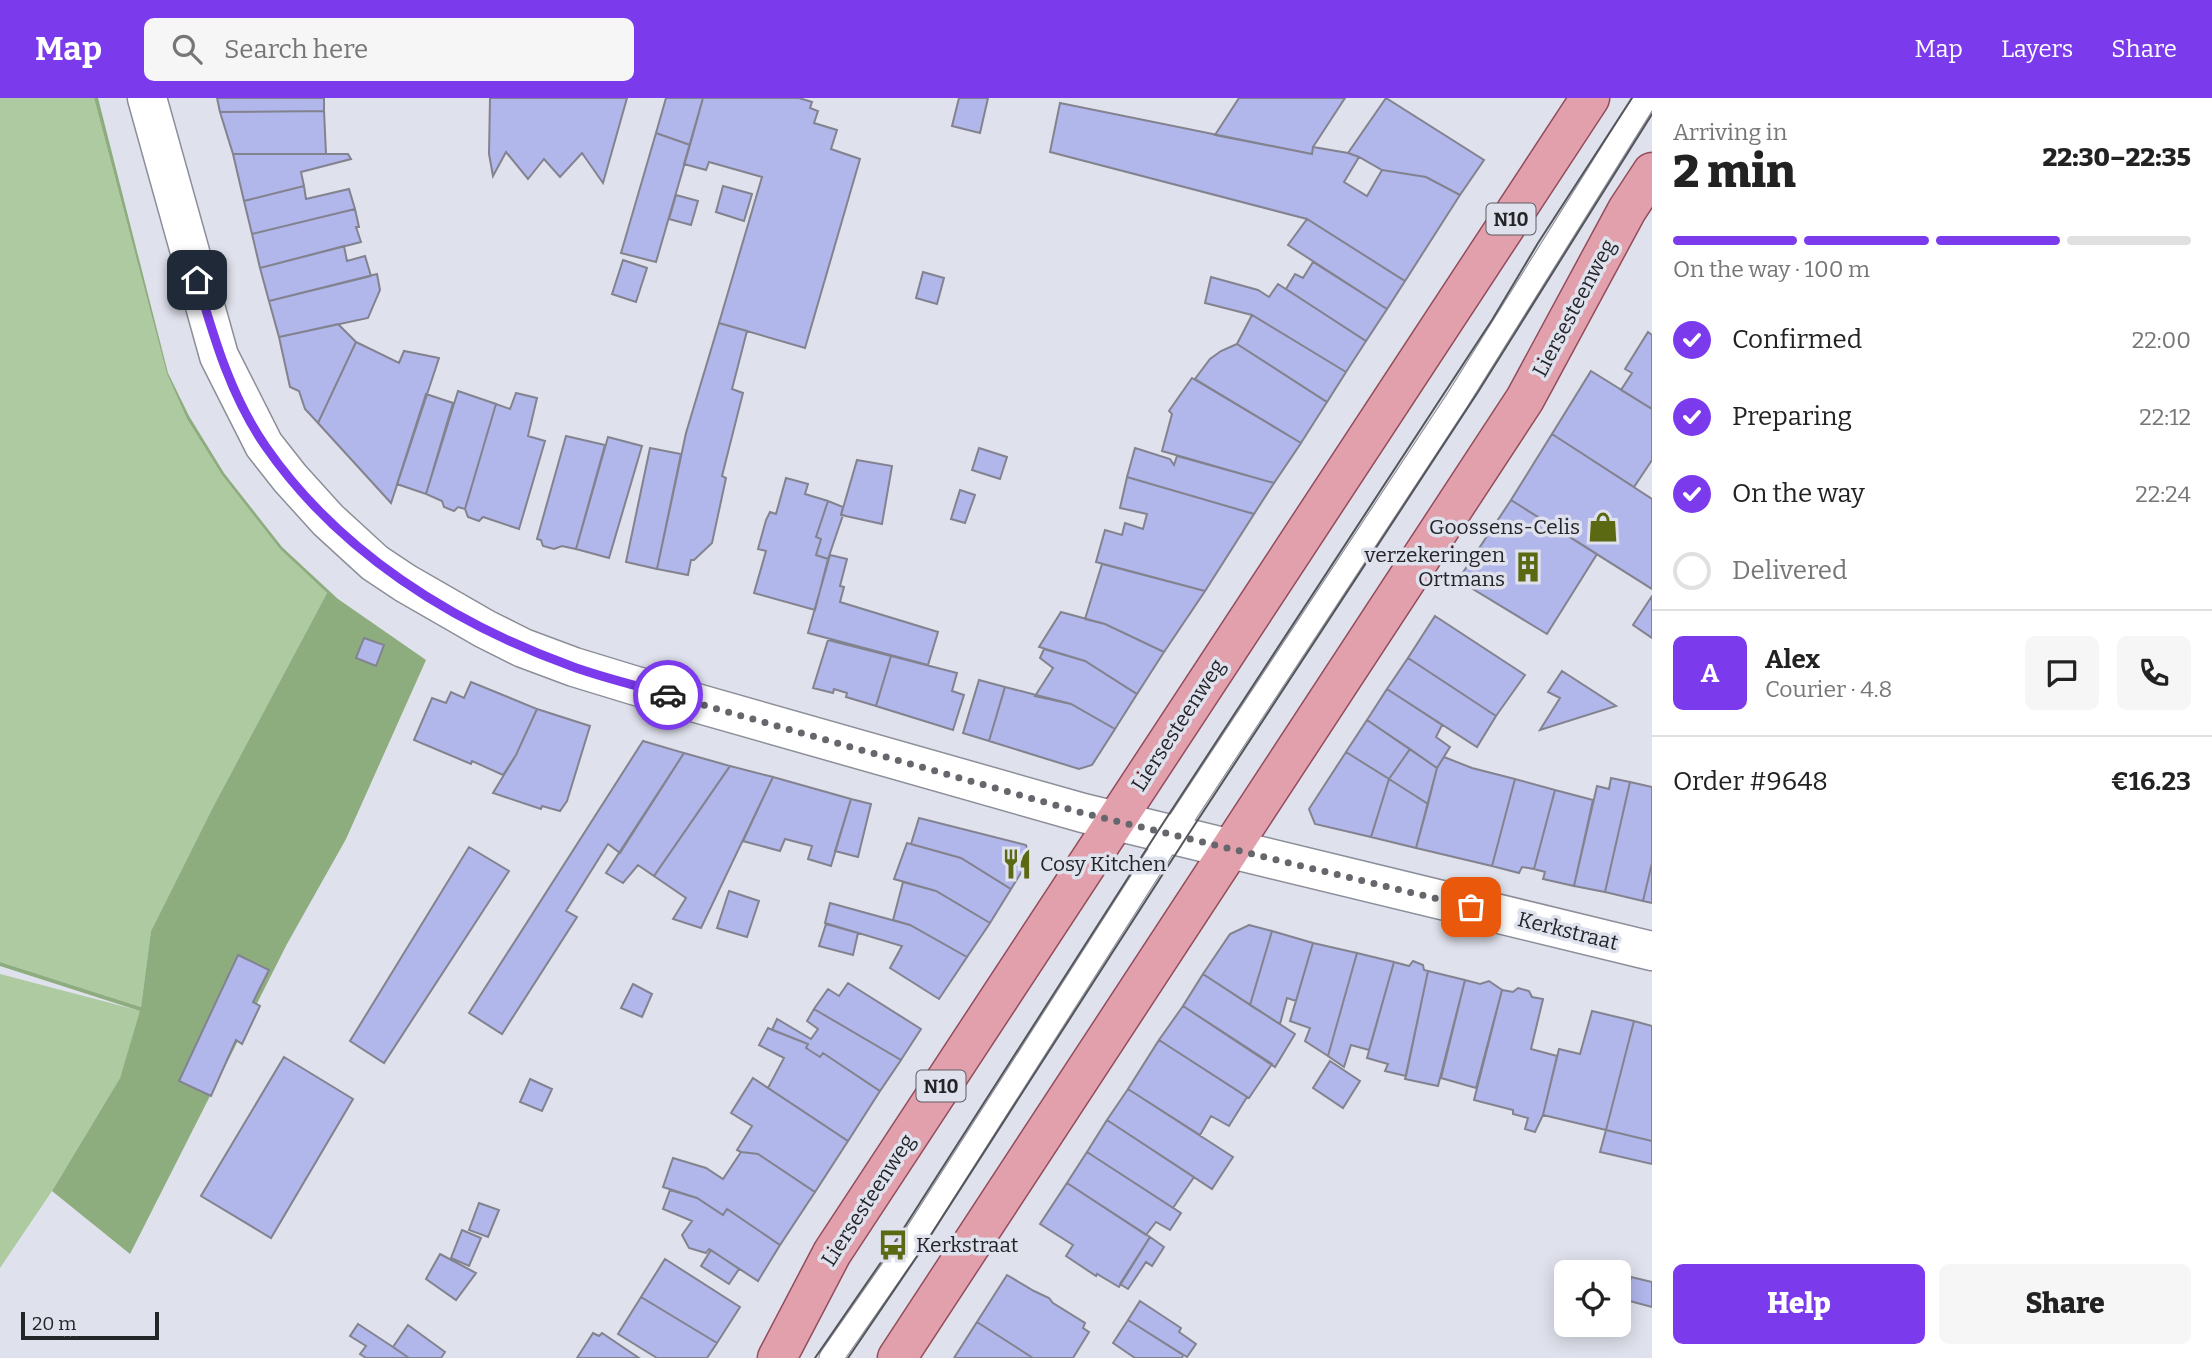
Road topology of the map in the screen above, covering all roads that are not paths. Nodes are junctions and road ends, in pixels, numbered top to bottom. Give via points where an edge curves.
1 (147, 98) edge
2 (1590, 98) edge
3 (1646, 98) edge
4 (1652, 172) edge
5 (1116, 821) junction
6 (1171, 835) junction
7 (1229, 848) junction
8 (1652, 951) edge
9 (777, 1358) edge
10 (831, 1358) edge
11 (897, 1358) edge

1 - 5 street, Kerkstraat via 219,356 242,404 264,445 290,478 375,562 485,629 574,667
2 - 5 main road, Liersesteenweg / N10
3 - 6 lane via 1458,399
4 - 7 main road, Liersesteenweg via 1525,399
5 - 6 street, Kerkstraat
5 - 9 main road, Liersesteenweg / N10 via 832,1253
6 - 7 street, Kerkstraat
6 - 10 lane via 907,1249
7 - 8 street, Kerkstraat
7 - 11 main road, Liersesteenweg

